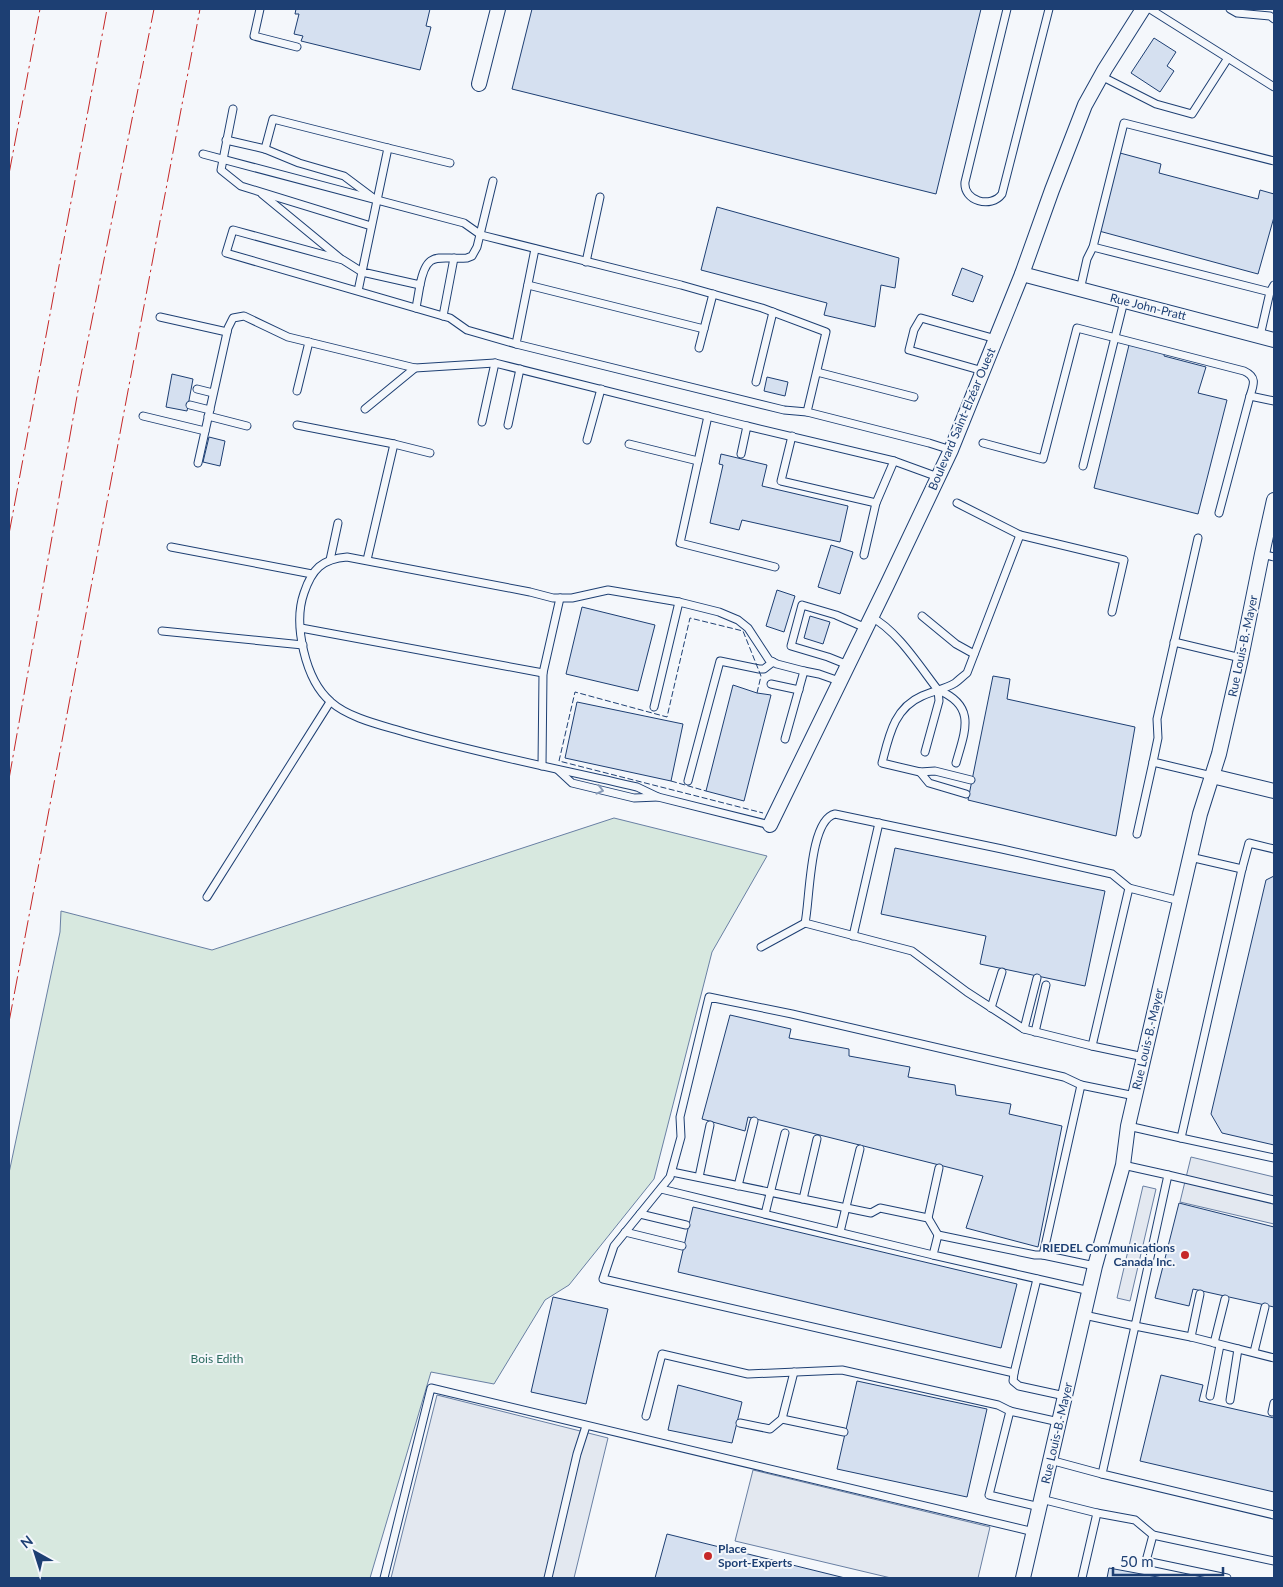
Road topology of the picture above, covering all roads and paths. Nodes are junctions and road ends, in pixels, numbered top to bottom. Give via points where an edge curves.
1 (260, 9) edge
2 (498, 9) edge
3 (1007, 9) edge
4 (1049, 9) edge
5 (1144, 9) edge
6 (1150, 9) edge
7 (1230, 9) edge
8 (1274, 19) edge
9 (298, 47) dead end
10 (1228, 58) junction
11 (1101, 76) junction
12 (479, 84) dead end
13 (1274, 87) edge
14 (233, 109) dead end
15 (226, 140) junction
16 (388, 148) junction
17 (265, 149) junction
18 (203, 154) dead end
19 (222, 159) junction
20 (1274, 161) edge
21 (450, 163) dead end
22 (493, 181) dead end
23 (260, 192) junction
24 (600, 197) dead end
25 (376, 200) junction
26 (371, 226) junction
27 (481, 235) junction
28 (1092, 247) junction
29 (535, 249) junction
30 (454, 258) junction
31 (343, 260) junction
32 (586, 262) junction
33 (362, 272) junction
34 (1022, 274) junction
35 (420, 285) junction
36 (528, 285) junction
37 (1272, 288) edge
38 (1080, 290) junction
39 (358, 292) junction
40 (713, 294) junction
41 (1124, 301) junction
42 (416, 308) junction
43 (773, 312) junction
44 (443, 316) junction
45 (160, 317) dead end
46 (704, 329) junction
47 (227, 332) junction
48 (1260, 336) junction
49 (1115, 338) junction
50 (996, 339) junction
51 (1274, 340) edge
52 (309, 342) junction
53 (516, 344) junction
54 (699, 348) dead end
55 (495, 363) junction
56 (415, 368) junction
57 (520, 369) junction
58 (983, 371) junction
59 (817, 372) junction
60 (756, 382) dead end
61 (197, 389) dead end
62 (601, 389) junction
63 (297, 391) dead end
64 (213, 393) junction
65 (1250, 396) junction
66 (914, 397) dead end
67 (1274, 402) edge
68 (190, 405) dead end
69 (365, 409) dead end
70 (807, 412) junction
71 (209, 413) junction
72 (143, 416) dead end
73 (708, 416) junction
74 (482, 422) dead end
75 (297, 425) dead end
76 (508, 425) dead end
77 (247, 426) dead end
78 (747, 426) junction
79 (205, 431) junction
80 (792, 436) junction
81 (587, 440) dead end
82 (983, 443) dead end
83 (394, 444) junction
84 (629, 444) dead end
85 (951, 450) junction
86 (430, 453) dead end
87 (741, 454) dead end
88 (894, 461) junction
89 (698, 462) junction
90 (198, 463) dead end
91 (1083, 466) dead end
92 (938, 476) junction
93 (1274, 500) edge
94 (876, 503) junction
95 (957, 503) dead end
96 (1219, 513) dead end
97 (338, 523) dead end
98 (1271, 526) edge
99 (1020, 535) junction
100 (1198, 538) dead end
101 (171, 548) dead end
102 (864, 555) dead end
103 (1268, 555) edge
104 (330, 560) junction
105 (367, 560) junction
106 (774, 567) dead end
107 (312, 574) junction
108 (560, 598) junction
109 (679, 602) junction
110 (1112, 612) dead end
111 (922, 616) dead end
112 (868, 623) junction
113 (301, 628) junction
114 (162, 631) dead end
115 (1174, 642) junction
116 (303, 645) junction
117 (974, 654) junction
118 (1241, 658) junction
119 (773, 662) junction
120 (848, 665) junction
121 (804, 671) junction
122 (543, 673) junction
123 (839, 681) junction
124 (771, 684) dead end
125 (799, 690) junction
126 (938, 690) junction
127 (330, 702) junction
128 (654, 706) dead end
129 (784, 739) dead end
130 (925, 752) dead end
131 (1153, 762) junction
132 (956, 763) dead end
133 (542, 766) junction
134 (557, 770) junction
135 (920, 772) junction
136 (1212, 776) junction
137 (970, 780) dead end
138 (688, 781) dead end
139 (1274, 791) edge
140 (966, 794) dead end
141 (658, 797) junction
142 (879, 823) junction
143 (770, 825) joint
144 (1137, 834) dead end
145 (1274, 849) edge
146 (1190, 857) junction
147 (1242, 869) junction
148 (1129, 888) junction
149 (207, 897) dead end
150 (1181, 901) junction
151 (805, 923) junction
152 (853, 936) junction
153 (761, 947) dead end
154 (1002, 972) dead end
155 (1037, 978) dead end
156 (1046, 985) dead end
157 (992, 1008) junction
158 (1024, 1029) junction
159 (1035, 1032) junction
160 (1092, 1046) junction
161 (1144, 1057) junction
162 (1080, 1085) junction
163 (1135, 1096) junction
164 (754, 1121) dead end
165 (710, 1125) dead end
166 (1128, 1126) junction
167 (785, 1132) dead end
168 (1182, 1138) junction
169 (817, 1139) dead end
170 (860, 1149) dead end
171 (1274, 1158) edge
172 (1123, 1165) junction
173 (939, 1168) dead end
174 (672, 1172) junction
175 (1168, 1175) junction
176 (699, 1177) junction
177 (738, 1186) junction
178 (661, 1189) junction
179 (770, 1193) junction
180 (804, 1199) junction
181 (1274, 1200) edge
182 (846, 1208) junction
183 (640, 1214) junction
184 (765, 1214) junction
185 (928, 1218) junction
186 (686, 1225) dead end
187 (625, 1232) junction
188 (840, 1232) junction
189 (938, 1234) junction
190 (682, 1246) dead end
191 (933, 1255) junction
192 (1042, 1255) junction
193 (1095, 1266) junction
194 (1037, 1279) junction
195 (1090, 1291) junction
196 (1200, 1294) dead end
197 (1225, 1298) dead end
198 (1265, 1307) dead end
199 (1084, 1315) junction
200 (1135, 1326) junction
201 (1191, 1337) junction
202 (1217, 1344) junction
203 (1238, 1349) junction
204 (1254, 1352) junction
205 (1274, 1358) edge
206 (794, 1372) junction
207 (1014, 1373) junction
208 (1065, 1396) junction
209 (1210, 1396) dead end
210 (1230, 1400) dead end
211 (1274, 1403) edge
212 (1010, 1411) junction
213 (1272, 1412) dead end
214 (646, 1416) dead end
215 (782, 1419) junction
216 (740, 1422) dead end
217 (1059, 1422) junction
218 (586, 1426) junction
219 (844, 1432) dead end
220 (1050, 1460) junction
221 (1102, 1474) junction
222 (1040, 1503) junction
223 (1097, 1513) junction
224 (1274, 1515) edge
225 (1034, 1532) junction
226 (1153, 1535) junction
227 (1274, 1562) edge
228 (384, 1578) edge
229 (548, 1578) edge
230 (1023, 1578) edge
231 (1082, 1578) edge
232 (1226, 1578) edge

1 - 9 lane via 254,36
2 - 12 street
3 - 4 lane via 964,182 968,195 987,202 998,200 1002,194
5 - 11 street, Boulevard Saint-Elzéar Ouest
6 - 10 lane
7 - 8 lane
10 - 11 lane via 1192,114 1156,104
10 - 13 lane
11 - 34 street, Boulevard Saint-Elzéar Ouest via 1081,117
14 - 15 lane
15 - 17 lane
15 - 19 lane
16 - 17 lane via 272,119
16 - 21 lane
16 - 25 lane
17 - 25 lane via 344,176
18 - 19 lane
19 - 23 lane via 221,170 241,186
19 - 25 lane
20 - 28 lane via 1124,123
22 - 27 lane
23 - 26 lane
23 - 31 lane
24 - 32 lane
25 - 26 lane
25 - 27 lane via 464,223
26 - 33 lane
27 - 29 lane
27 - 30 lane via 472,256
28 - 37 lane
28 - 38 lane
29 - 32 lane
29 - 36 lane
30 - 35 lane via 435,258 429,262 424,267
30 - 44 lane
31 - 33 lane
31 - 39 lane via 233,230 226,253
32 - 40 lane
33 - 35 lane
33 - 39 lane
34 - 38 street, Rue John-Pratt
34 - 50 street, Boulevard Saint-Elzéar Ouest
35 - 42 lane
36 - 46 lane
36 - 53 lane
37 - 48 lane
38 - 41 street, Rue John-Pratt
39 - 42 lane
40 - 43 lane
40 - 46 lane
41 - 48 street, Rue John-Pratt
41 - 49 lane
42 - 44 lane
43 - 59 lane via 826,332
43 - 60 lane
44 - 53 lane via 467,330
45 - 47 lane
46 - 54 lane
47 - 52 lane via 233,318 244,316 288,337
47 - 64 lane
48 - 51 street, Rue John-Pratt
49 - 65 lane via 1244,371 1254,380
49 - 82 lane via 1076,328 1043,459
49 - 91 lane
50 - 58 street, Boulevard Saint-Elzéar Ouest
50 - 58 lane via 921,318 914,330 909,350
52 - 56 lane
52 - 63 lane
53 - 70 lane via 784,410
55 - 56 lane
55 - 57 lane
55 - 74 lane
56 - 69 lane
57 - 62 lane
57 - 76 lane
58 - 85 street, Boulevard Saint-Elzéar Ouest
59 - 66 lane
59 - 70 lane
61 - 64 lane
62 - 73 lane
62 - 81 lane
64 - 71 lane
65 - 67 lane
65 - 96 lane
68 - 71 lane
70 - 85 lane
71 - 77 lane
71 - 79 lane
72 - 79 lane
73 - 78 lane
73 - 89 lane
75 - 83 lane
78 - 80 lane
78 - 87 lane
79 - 90 lane
80 - 88 lane
80 - 94 lane via 782,481
83 - 86 lane
83 - 105 lane
84 - 89 lane
85 - 92 street, Boulevard Saint-Elzéar Ouest
88 - 92 lane
88 - 94 lane
89 - 106 lane via 680,543
92 - 112 street, Boulevard Saint-Elzéar Ouest
93 - 98 street, Rue Louis-B.-Mayer
94 - 102 lane
95 - 99 lane
97 - 104 lane
98 - 103 street, Rue Louis-B.-Mayer
99 - 110 lane via 1124,560
99 - 117 lane
100 - 115 lane
101 - 107 lane
103 - 118 street, Rue Louis-B.-Mayer
104 - 105 lane via 347,557
104 - 107 lane
105 - 108 lane
107 - 113 lane via 303,596
108 - 109 lane via 608,590
108 - 122 lane
109 - 119 lane via 738,620 748,628 765,656
109 - 128 lane
111 - 117 lane via 956,644
112 - 120 street, Boulevard Saint-Elzéar Ouest
112 - 120 lane via 802,606 791,646
112 - 126 lane via 881,623 896,636
113 - 116 lane
113 - 122 lane
114 - 116 lane
115 - 118 lane
115 - 131 lane via 1157,719 1158,738
116 - 127 lane via 315,683
117 - 126 lane via 966,673 955,683
118 - 136 street, Rue Louis-B.-Mayer via 1220,754
119 - 121 lane
119 - 138 lane via 759,669 720,661
120 - 123 street, Boulevard Saint-Elzéar Ouest
121 - 123 lane
121 - 125 lane
122 - 133 lane
123 - 143 street, Boulevard Saint-Elzéar Ouest
124 - 125 lane
125 - 129 lane
126 - 130 lane via 939,701
126 - 132 lane via 950,695 966,719
126 - 135 lane via 920,696 903,709 891,729 882,763
127 - 133 lane via 349,714 387,727
127 - 149 lane
131 - 136 lane
131 - 144 lane
133 - 134 lane
134 - 141 lane via 637,787
134 -> 141 lane via 572,783 634,798
135 - 137 lane
135 - 140 lane via 929,783
136 - 139 street
136 - 146 street, Rue Louis-B.-Mayer
141 - 143 lane
142 - 148 lane via 1112,874
142 - 151 lane via 840,815 828,817 811,866
142 - 152 lane
145 - 147 lane via 1249,844
146 - 147 lane
146 - 150 street, Rue Louis-B.-Mayer
147 - 168 lane
148 - 150 lane
148 - 160 lane
150 - 161 street, Rue Louis-B.-Mayer
151 - 152 lane
151 - 153 lane
152 - 157 lane via 912,951
154 - 157 lane
155 - 158 lane
156 - 159 lane
157 - 158 lane
158 - 159 lane
159 - 160 lane
160 - 161 lane
161 - 163 street, Rue Louis-B.-Mayer
162 - 163 lane
162 - 174 lane via 1064,1077 708,997 680,1117 681,1137
162 - 192 lane
163 - 166 street, Rue Louis-B.-Mayer
164 - 177 lane
165 - 176 lane
166 - 168 lane
166 - 172 street, Rue Louis-B.-Mayer
167 - 179 lane
168 - 171 lane
169 - 180 lane
170 - 182 lane
172 - 175 lane
172 - 193 street, Rue Louis-B.-Mayer
173 - 185 lane
174 - 176 lane
174 - 178 lane
175 - 181 lane
175 - 200 lane
176 - 177 lane
177 - 179 lane
178 - 183 lane
178 - 184 lane
179 - 180 lane
179 - 184 lane
180 - 182 lane
182 - 185 lane via 871,1213 880,1208
182 - 188 lane
183 - 186 lane
183 - 187 lane
184 - 188 lane
185 - 189 lane
187 - 190 lane
187 - 207 lane via 610,1254 603,1279
188 - 191 lane
189 - 191 lane
189 - 192 lane
191 - 194 lane
192 - 193 lane
193 - 195 street, Rue Louis-B.-Mayer
194 - 195 lane
194 - 207 lane
195 - 199 street, Rue Louis-B.-Mayer
196 - 201 lane
197 - 202 lane
198 - 204 lane
199 - 200 lane
199 - 208 street, Rue Louis-B.-Mayer
200 - 201 lane
200 - 221 lane
201 - 202 lane
202 - 203 lane
202 - 209 lane
203 - 204 lane
203 - 210 lane
204 - 205 lane
206 - 212 lane via 842,1370 998,1405
206 - 214 lane via 748,1374 662,1354
206 - 215 lane
207 - 208 lane via 1014,1381 1019,1386
208 - 217 street, Rue Louis-B.-Mayer
211 - 213 lane
212 - 217 lane
212 - 222 lane via 989,1495
215 - 216 lane via 770,1428
215 - 219 lane
217 - 220 street, Rue Louis-B.-Mayer
218 - 225 lane
218 - 228 lane via 432,1388
218 - 229 lane via 576,1454
220 - 221 lane
220 - 222 street, Rue Louis-B.-Mayer
221 - 224 lane
222 - 223 lane
222 - 225 street, Rue Louis-B.-Mayer
223 - 226 lane via 1135,1520
223 - 231 lane
225 - 230 street, Rue Louis-B.-Mayer
226 - 227 lane
226 - 232 lane via 1146,1561

